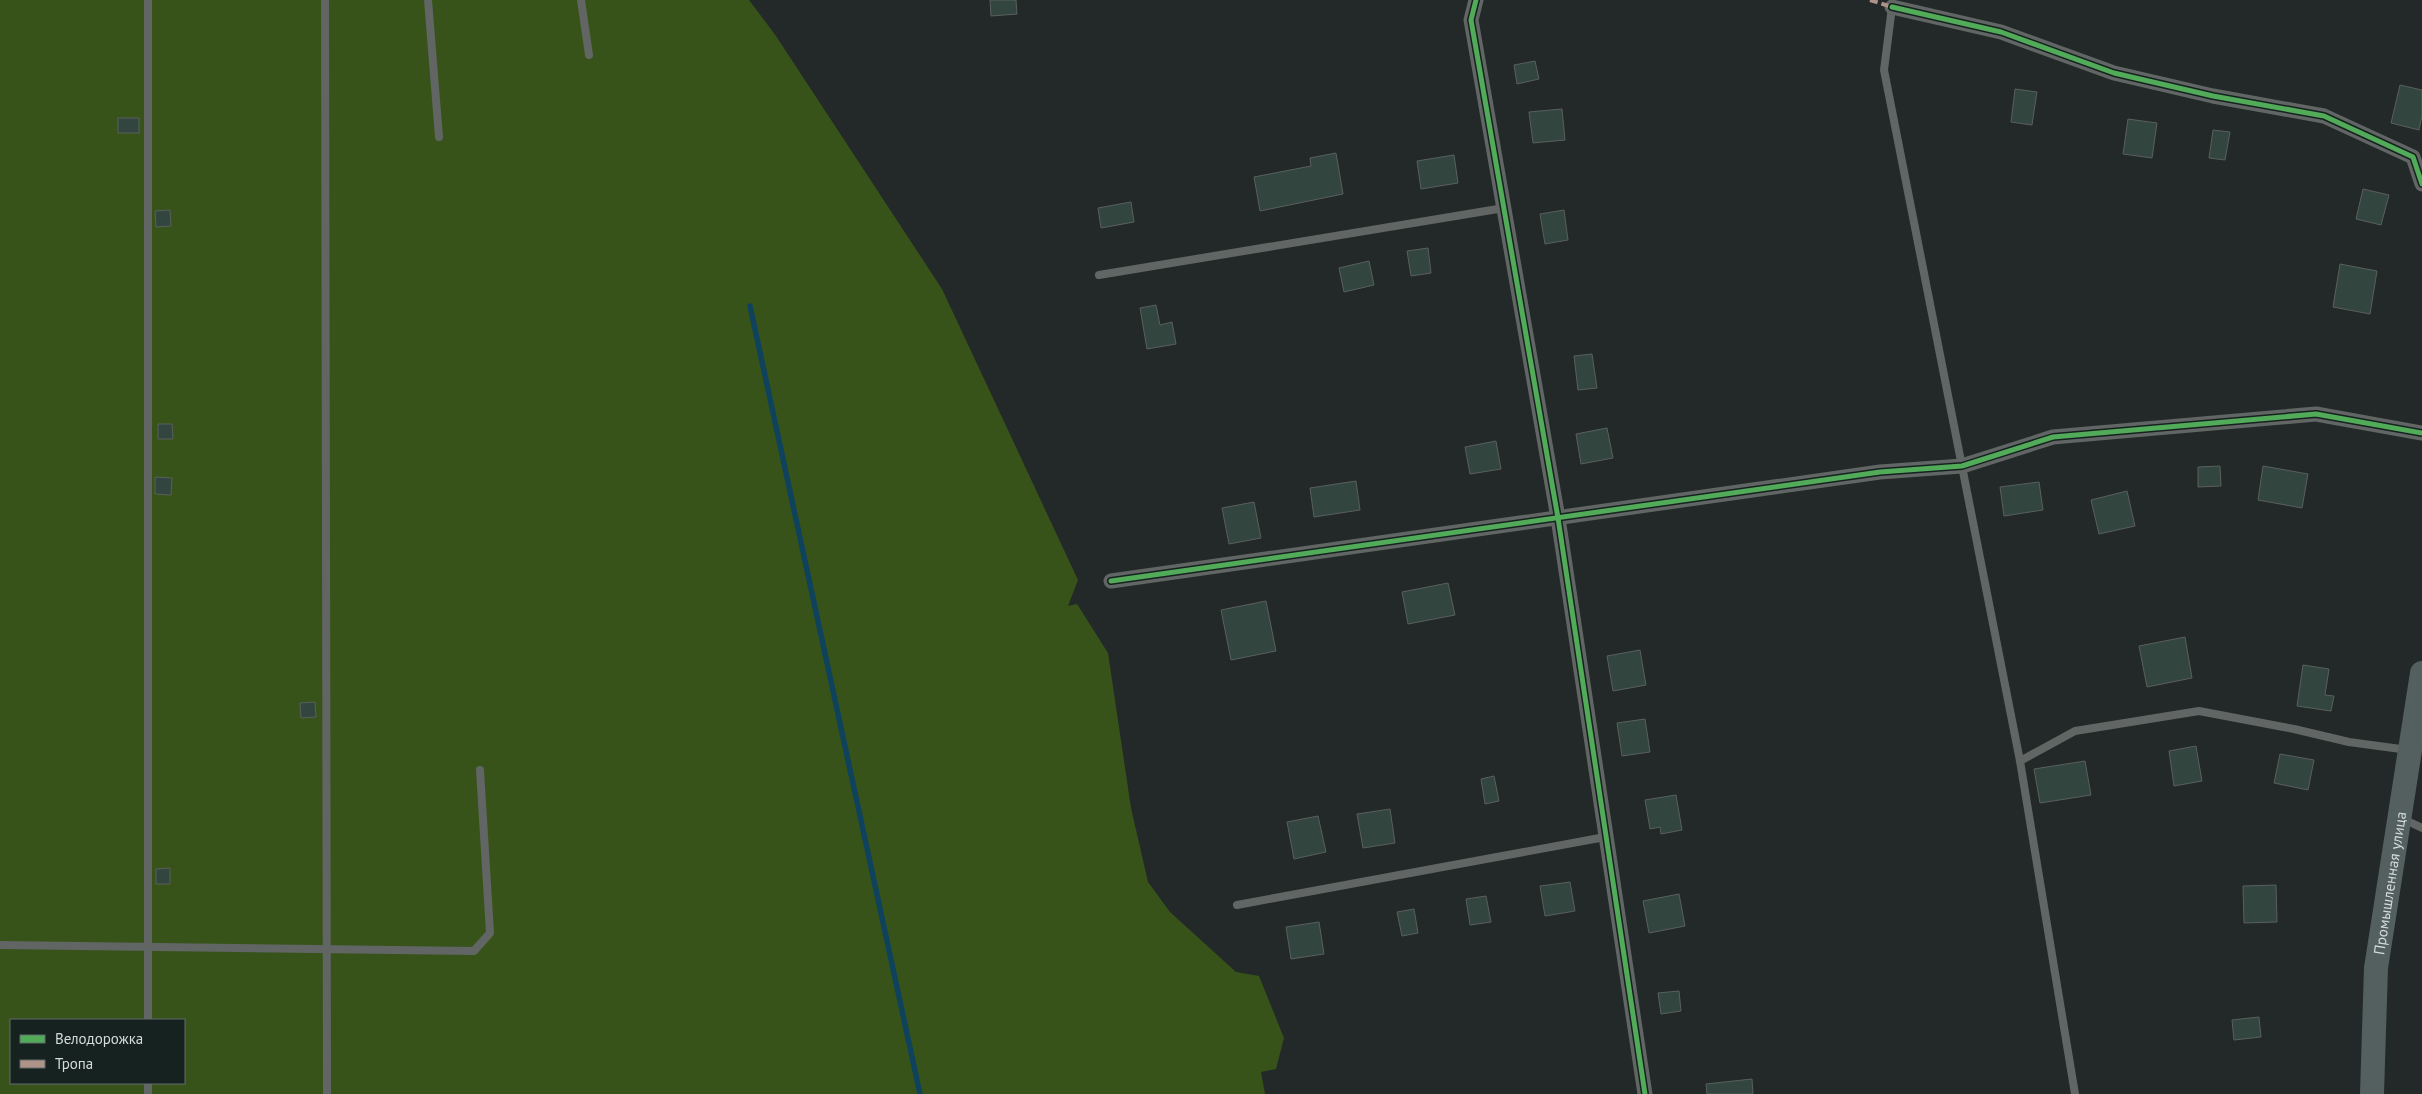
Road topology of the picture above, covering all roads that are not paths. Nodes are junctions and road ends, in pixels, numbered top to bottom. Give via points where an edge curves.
1 (148, 0) edge
2 (325, 0) edge
3 (428, 0) edge
4 (581, 0) edge
5 (1476, 0) edge
6 (1892, 7) joint
7 (589, 55) dead end
8 (439, 136) dead end
9 (2422, 184) edge
10 (1504, 208) junction
11 (1099, 275) dead end
12 (2422, 433) edge
13 (1962, 466) junction
14 (1558, 518) junction
15 (1111, 581) dead end
16 (2422, 673) edge
17 (2410, 750) junction
18 (2020, 761) junction
19 (480, 770) dead end
20 (2400, 818) junction
21 (2422, 828) edge
22 (1605, 836) junction
23 (1237, 905) dead end
24 (0, 945) edge
25 (148, 946) junction
26 (327, 949) junction
27 (148, 1019) edge
28 (327, 1094) edge
29 (1645, 1094) edge
30 (2075, 1094) edge
31 (2372, 1094) edge

1 - 25 lane
2 - 26 lane
3 - 8 lane
4 - 7 lane
5 - 10 street via 1471,20
6 - 9 street via 2001,32 2114,73 2213,96 2324,116 2413,157
6 - 13 lane via 1884,70
10 - 11 lane
10 - 14 street
12 - 13 street via 2316,414 2053,437
13 - 14 street via 1880,472
13 - 18 lane
14 - 15 street
14 - 22 street
16 - 17 main road, Промышленная улица
17 - 18 lane via 2349,742 2199,711 2075,731
17 - 20 main road, Промышленная улица
18 - 30 lane
19 - 26 lane via 490,933 474,951
20 - 21 lane
20 - 31 main road, Промышленная улица via 2376,968
22 - 23 lane
22 - 29 street
24 - 25 lane
25 - 26 lane
25 - 27 lane
26 - 28 lane

